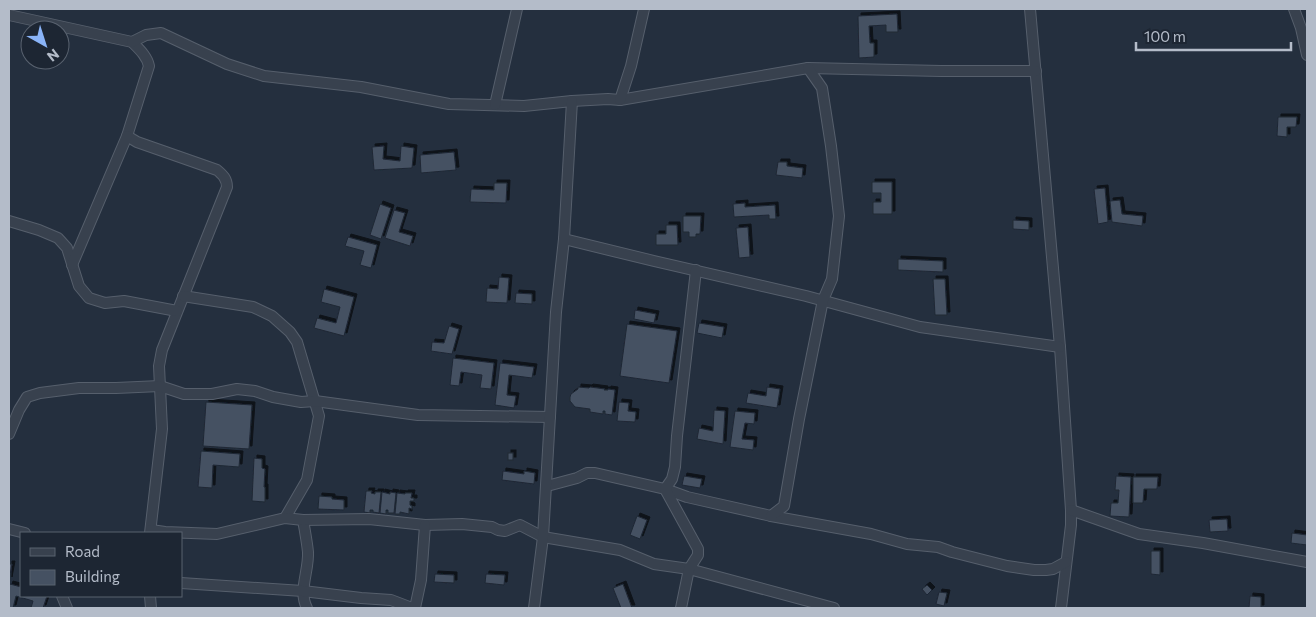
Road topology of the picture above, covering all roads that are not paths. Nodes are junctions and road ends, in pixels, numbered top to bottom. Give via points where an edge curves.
1 (517, 9) edge
2 (644, 9) edge
3 (1030, 9) edge
4 (1294, 9) edge
5 (9, 16) edge
6 (132, 42) junction
7 (1307, 55) edge
8 (808, 68) junction
9 (1036, 71) junction
10 (620, 100) junction
11 (572, 101) junction
12 (495, 105) junction
13 (127, 136) junction
14 (9, 221) edge
15 (564, 239) junction
16 (72, 265) junction
17 (696, 270) junction
18 (183, 296) junction
19 (823, 300) junction
20 (177, 311) junction
21 (1060, 347) junction
22 (160, 386) junction
23 (315, 401) junction
24 (550, 417) junction
25 (9, 434) edge
26 (547, 486) junction
27 (665, 489) junction
28 (1071, 510) junction
29 (771, 516) junction
30 (285, 518) junction
31 (304, 520) junction
32 (424, 525) junction
33 (9, 529) edge
34 (22, 532) edge
35 (151, 532) edge
36 (165, 532) edge
37 (182, 533) edge
38 (543, 537) junction
39 (1066, 562) junction
40 (1307, 562) edge
41 (689, 569) junction
42 (182, 583) edge
43 (303, 591) junction
44 (307, 608) edge
45 (413, 608) edge
46 (534, 608) edge
47 (681, 608) edge
48 (834, 608) edge
49 (1062, 608) edge

1 - 12 street
2 - 10 street
3 - 9 street
4 - 7 street
5 - 6 street
6 - 12 street via 146,34 161,33 227,64 264,76 361,87 449,104
6 - 13 street via 145,55 149,66
8 - 9 street
8 - 10 street
8 - 19 street via 822,88 839,216 832,279
9 - 21 street
10 - 11 street
11 - 12 street via 524,106
11 - 15 street
13 - 16 street
13 - 18 street via 216,170 227,181
14 - 16 street via 58,238 67,248
15 - 17 street
15 - 24 street
16 - 20 street via 79,286 89,298 105,303 124,301
17 - 19 street
17 - 27 street via 676,467
18 - 20 street
18 - 23 street via 253,307 272,316 297,342
19 - 21 street via 920,327
19 - 29 street via 784,506
20 - 22 street via 162,350
21 - 28 street
22 - 23 street via 184,394 212,394 237,389 301,402
22 - 25 street via 79,388 27,397
22 - 35 street via 162,428
23 - 24 street via 418,415
23 - 30 street via 319,416 307,480
24 - 26 street
26 - 27 street via 595,473
26 - 38 street
27 - 29 street
27 - 41 street via 698,549
28 - 39 street
28 - 40 street via 1139,534
29 - 39 street via 871,534 907,544 938,547 1007,566 1046,570
30 - 31 street
30 - 37 street via 217,534
31 - 32 street via 368,519
31 - 43 street via 308,553
32 - 38 street via 462,524 504,531 520,525
32 - 45 street via 420,580
33 - 34 street
35 - 36 street
38 - 41 street via 620,550 654,564
38 - 46 street
39 - 49 street
41 - 47 street
41 - 48 street
42 - 43 street
43 - 44 street
43 - 45 street via 391,600

